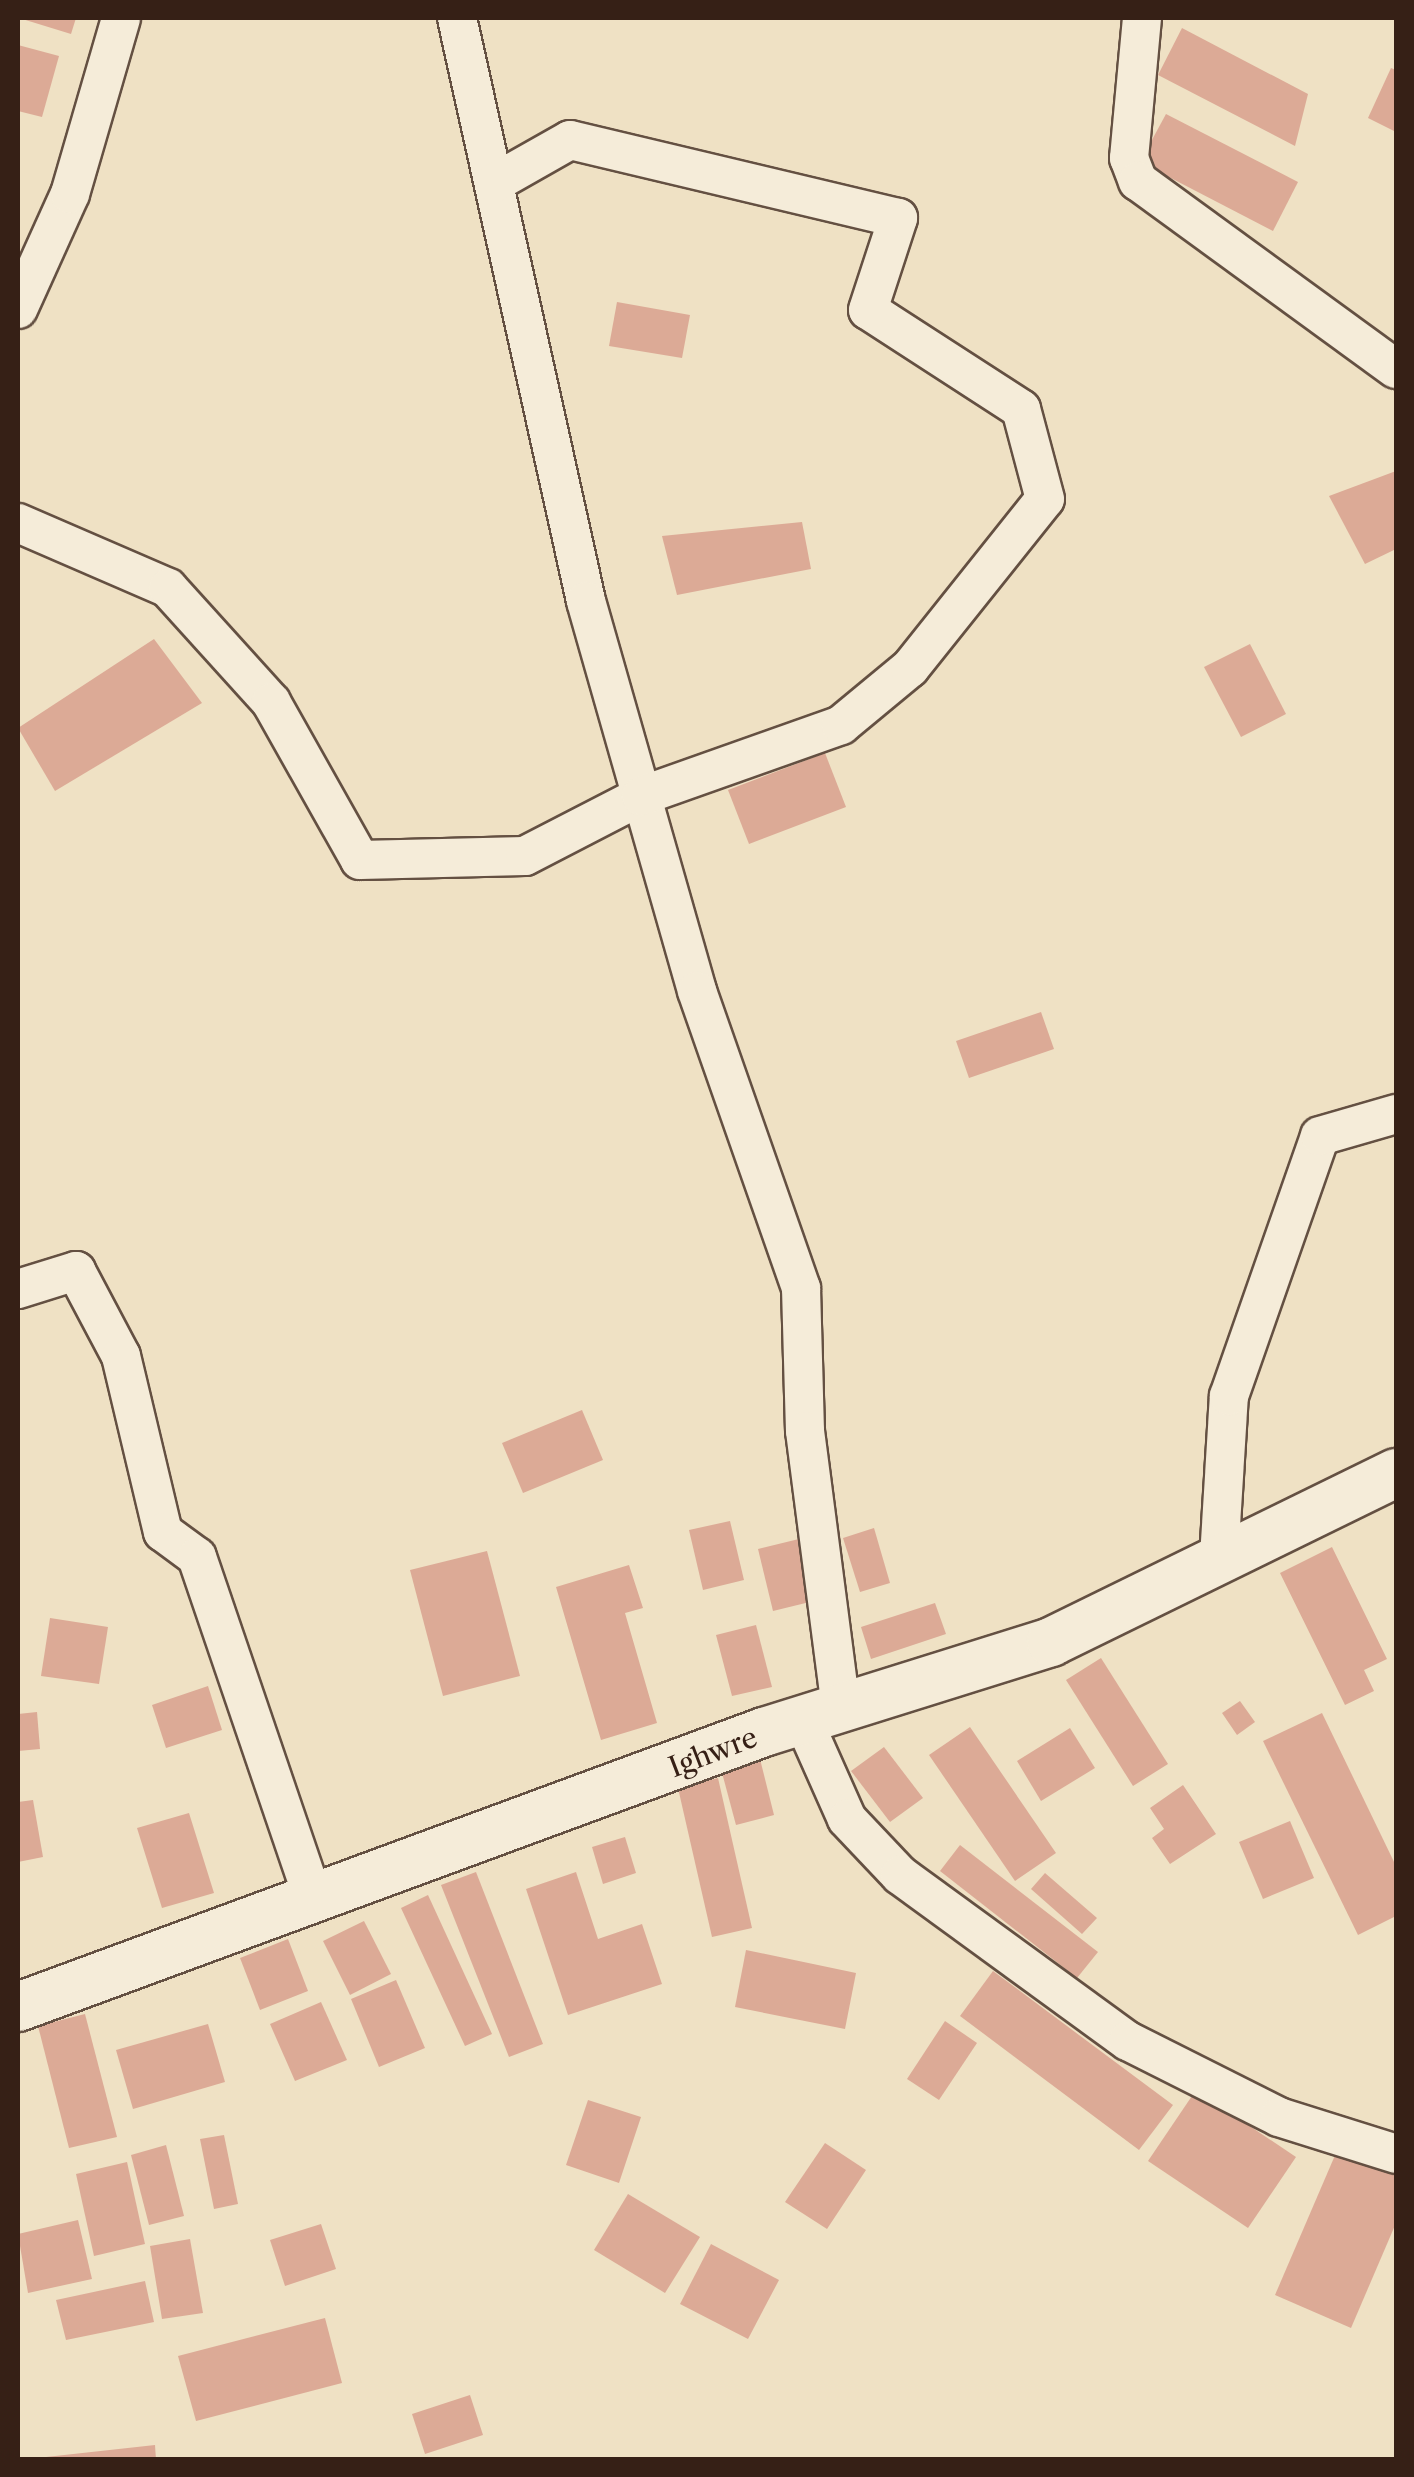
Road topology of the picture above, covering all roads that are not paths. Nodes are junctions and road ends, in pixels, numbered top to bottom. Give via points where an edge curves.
1 (121, 18) edge
2 (456, 18) edge
3 (1142, 18) edge
4 (494, 183) junction
5 (18, 309) edge
6 (1396, 369) edge
7 (18, 522) edge
8 (640, 796) junction
9 (1396, 1114) edge
10 (18, 1289) edge
11 (1396, 1472) edge
12 (1219, 1558) junction
13 (822, 1714) junction
14 (314, 1900) junction
15 (18, 2008) edge
16 (1396, 2154) edge

1 - 5 street via 70,194
2 - 4 street
3 - 6 street via 1129,158 1138,182
4 - 8 street via 557,494
4 - 8 street via 570,140 898,218 868,310 1021,409 1046,499 910,668 842,725
7 - 8 street via 168,588 271,702 360,860 525,856
8 - 13 street via 801,1288
9 - 12 street via 1320,1136 1229,1396
10 - 14 street via 76,1271 121,1356 163,1532 198,1557
11 - 12 street, Ighwre
12 - 13 street, Ighwre via 1050,1642
13 - 14 street, Ighwre
13 - 16 street via 847,1819 900,1875 1128,2041 1280,2117
14 - 15 street, Ighwre

